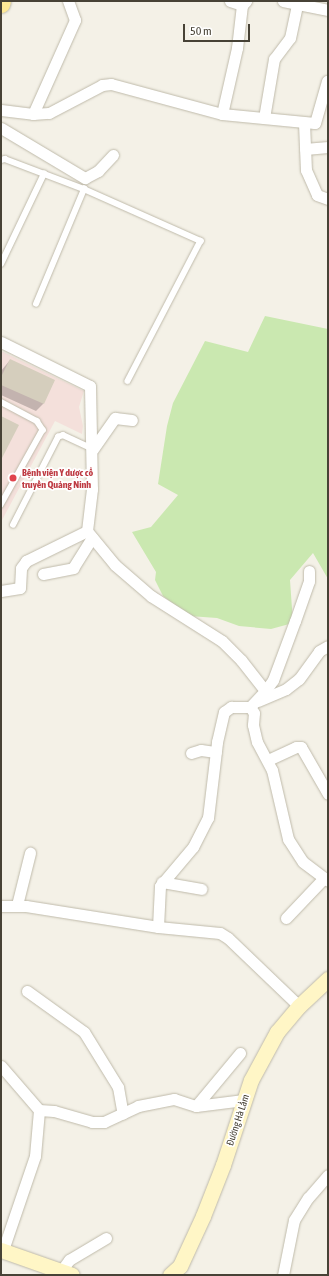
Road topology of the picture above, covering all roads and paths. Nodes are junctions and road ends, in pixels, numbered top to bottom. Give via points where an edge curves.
1 (68, 1) edge
2 (230, 1) edge
3 (283, 1) edge
4 (244, 3) edge
5 (297, 5) junction
6 (327, 7) edge
7 (328, 81) edge
8 (1, 110) edge
9 (33, 114) junction
10 (222, 114) junction
11 (324, 114) edge
12 (264, 118) junction
13 (304, 122) junction
14 (1, 128) edge
15 (328, 147) edge
16 (305, 149) junction
17 (113, 155) dead end
18 (1, 160) edge
19 (44, 174) junction
20 (84, 189) junction
21 (328, 199) edge
22 (1, 264) edge
23 (36, 304) dead end
24 (1, 342) edge
25 (128, 381) dead end
26 (1, 402) edge
27 (132, 420) dead end
28 (93, 449) junction
29 (1, 505) edge
30 (13, 525) dead end
31 (89, 535) junction
32 (309, 571) dead end
33 (43, 574) dead end
34 (1, 591) edge
35 (328, 646) edge
36 (265, 691) junction
37 (254, 704) junction
38 (216, 752) junction
39 (191, 753) dead end
40 (268, 760) junction
41 (328, 794) edge
42 (30, 853) dead end
43 (326, 879) edge
44 (162, 882) junction
45 (201, 889) dead end
46 (17, 905) junction
47 (1, 906) edge
48 (286, 918) dead end
49 (158, 927) junction
50 (328, 979) edge
51 (27, 991) dead end
52 (299, 1006) junction
53 (240, 1053) dead end
54 (1, 1066) edge
55 (244, 1100) junction
56 (196, 1106) junction
57 (39, 1110) junction
58 (123, 1114) junction
59 (328, 1175) edge
60 (106, 1238) dead end
61 (2, 1250) edge
62 (66, 1273) edge
63 (170, 1275) edge
64 (283, 1275) edge

1 - 9 street via 76,20
2 - 4 street
3 - 5 street
4 - 10 street
5 - 6 street
5 - 12 street via 290,38 274,60
7 - 11 street
8 - 9 street
9 - 10 street via 61,109 102,85 111,84
10 - 12 street
11 - 13 street via 316,123
12 - 13 street
13 - 16 street
14 - 17 street via 85,178 98,171
15 - 16 street
16 - 21 street via 306,170 315,191
18 - 19 lane
19 - 20 lane
19 - 22 lane
20 - 23 lane
20 - 25 lane via 201,241
24 - 28 street via 90,386
26 - 29 lane via 37,420 43,430
27 - 28 street via 115,418
28 - 30 lane via 60,435
28 - 31 street
31 - 33 street via 73,568
31 - 34 street via 26,561 21,568 20,588
31 - 36 street via 115,565 151,596 222,641 241,660
32 - 36 street via 309,581 295,621 273,680
35 - 37 street via 319,651 299,679 286,689
36 - 37 street
37 - 38 street via 231,707 224,712
37 - 40 street via 257,742
38 - 39 street via 201,750
38 - 44 street via 208,818 193,847
40 - 41 street via 301,747
40 - 43 street via 288,839 303,862
42 - 46 street
43 - 48 street
44 - 45 street
44 - 49 street via 158,901
46 - 47 street
46 - 49 street
49 - 52 street via 220,933
50 - 52 main road, Đường Hà Lầm
51 - 58 street via 84,1032 118,1087
52 - 55 main road, Đường Hà Lầm via 277,1032 251,1080
53 - 56 street
54 - 57 street
55 - 56 street
55 - 63 main road, Đường Hà Lầm via 224,1165 203,1216 180,1266
56 - 58 street via 174,1099 138,1106
57 - 58 street via 54,1111 92,1122 104,1122
57 - 61 street via 35,1156
59 - 64 street via 308,1198 294,1220
60 - 62 street via 69,1260
61 - 62 main road

